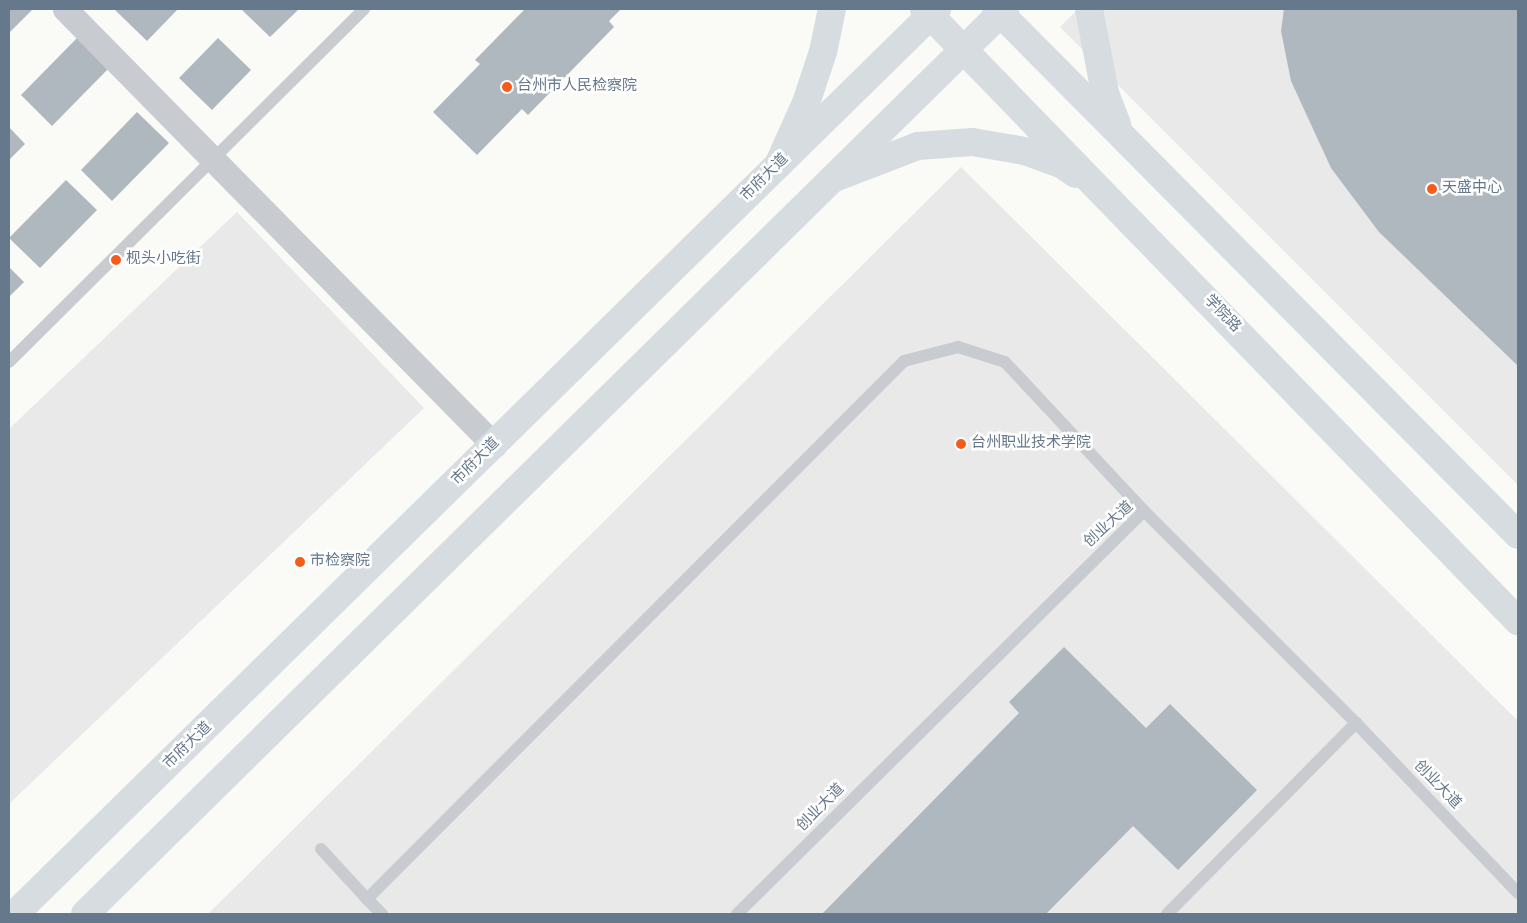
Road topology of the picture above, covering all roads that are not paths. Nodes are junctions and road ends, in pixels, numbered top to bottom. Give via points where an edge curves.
1 (66, 9) edge
2 (364, 9) edge
3 (832, 9) edge
4 (1089, 9) edge
5 (1001, 10) edge
6 (931, 11) edge
7 (963, 48) junction
8 (1120, 134) junction
9 (213, 160) junction
10 (777, 166) junction
11 (832, 179) junction
12 (1106, 195) junction
13 (9, 362) edge
14 (494, 445) junction
15 (1144, 511) junction
16 (1518, 535) edge
17 (1518, 621) edge
18 (1356, 723) junction
19 (321, 849) dead end
20 (1518, 893) edge
21 (367, 899) junction
22 (15, 914) edge
23 (85, 914) edge
24 (382, 914) edge
25 (737, 914) edge
26 (1167, 914) edge

1 - 9 street
2 - 9 lane
3 - 10 main road via 823,52 806,103
4 - 8 main road via 1105,93
5 - 7 main road
5 - 8 main road
6 - 7 main road, 学院路
6 - 10 main road, 市府大道
7 - 11 main road
7 - 12 main road, 学院路
8 - 16 main road
9 - 13 lane
9 - 14 street
10 - 14 main road, 市府大道
11 - 12 main road via 918,146 972,142 1025,151 1061,164
11 - 23 main road
12 - 17 main road, 学院路
14 - 22 main road, 市府大道
15 - 18 lane, 创业大道
15 - 21 lane via 1005,362 958,347 904,361
15 - 25 lane, 创业大道
18 - 20 lane, 创业大道
18 - 26 lane
19 - 21 lane
21 - 24 lane

